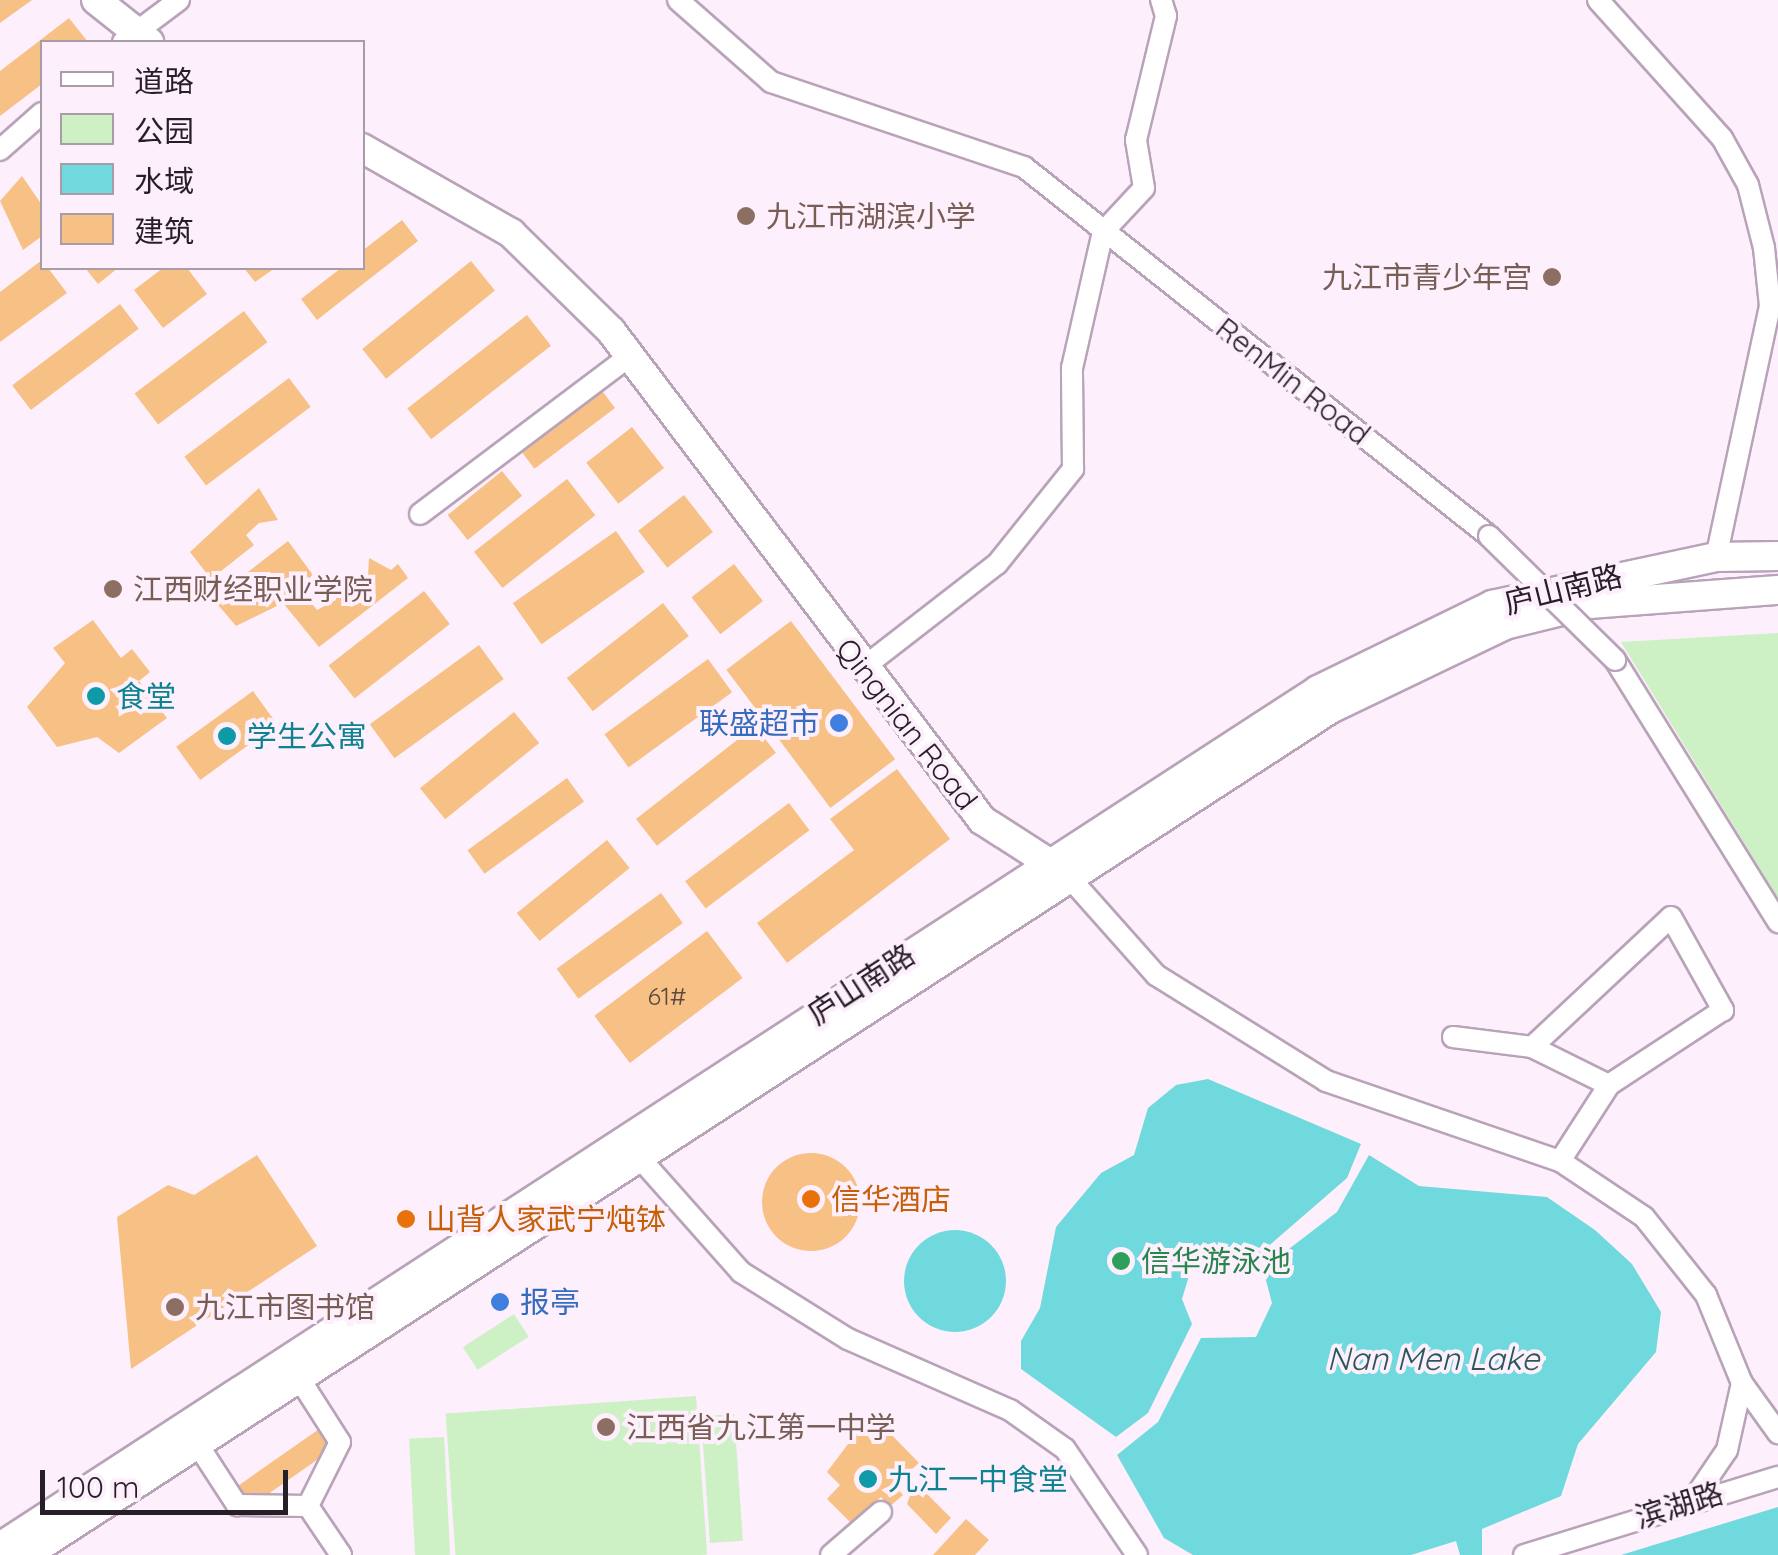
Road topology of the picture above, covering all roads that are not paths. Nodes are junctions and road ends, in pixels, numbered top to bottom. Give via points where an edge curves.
1 (96, 0) edge
2 (178, 0) edge
3 (678, 0) edge
4 (1161, 0) edge
5 (1598, 0) edge
6 (135, 39) edge
7 (40, 115) edge
8 (0, 150) edge
9 (365, 150) edge
10 (1103, 232) junction
11 (630, 356) junction
12 (420, 514) dead end
13 (1778, 556) edge
14 (1716, 557) junction
15 (1778, 590) edge
16 (864, 666) junction
17 (1059, 870) junction
18 (1778, 922) edge
19 (1453, 1037) dead end
20 (1532, 1048) junction
21 (1609, 1084) junction
22 (638, 1156) junction
23 (1560, 1162) junction
24 (299, 1378) junction
25 (1742, 1382) junction
26 (1778, 1434) edge
27 (198, 1445) junction
28 (1778, 1477) edge
29 (1695, 1497) junction
30 (308, 1506) junction
31 (881, 1512) dead end
32 (0, 1546) edge
33 (26, 1555) edge
34 (341, 1555) edge
35 (831, 1555) edge
36 (1137, 1555) edge
37 (1524, 1555) edge

1 - 6 main road
2 - 6 street
3 - 10 street, RenMin Road via 771,82 1024,167
4 - 10 street via 1166,16 1136,140 1144,188
5 - 14 street via 1722,138 1748,185 1764,248 1770,306
7 - 8 street
9 - 11 main road, Qingnian Road via 510,233
10 - 16 street via 1072,368 1073,468 997,564
10 - 18 street, RenMin Road, bridge via 1490,536 1615,660
11 - 12 street
11 - 16 main road, Qingnian Road
13 - 14 main road, 庐山南路
14 - 17 main road, 庐山南路 via 1564,586 1410,642
15 - 17 main road, 庐山南路 via 1590,604 1505,626 1330,709
16 - 17 main road, Qingnian Road via 982,820
17 - 22 main road, 庐山南路
17 - 23 street, Qingnian Road via 1156,975 1326,1081
17 - 32 main road, 庐山南路
19 - 20 street
20 - 21 street
20 - 21 street via 1671,917 1723,1010
21 - 23 street
22 - 24 main road, 庐山南路
22 - 36 street via 742,1272 848,1339 1010,1410 1064,1448
23 - 25 street, Qingnian Road via 1644,1217 1672,1247 1706,1295
24 - 27 main road, 庐山南路
24 - 30 street via 340,1442
25 - 26 street, Qingnian Road
25 - 29 street via 1728,1450
27 - 30 street via 237,1504
27 - 33 main road, 庐山南路
28 - 29 street, 滨湖路
29 - 37 street, 滨湖路
30 - 34 street
31 - 35 street

